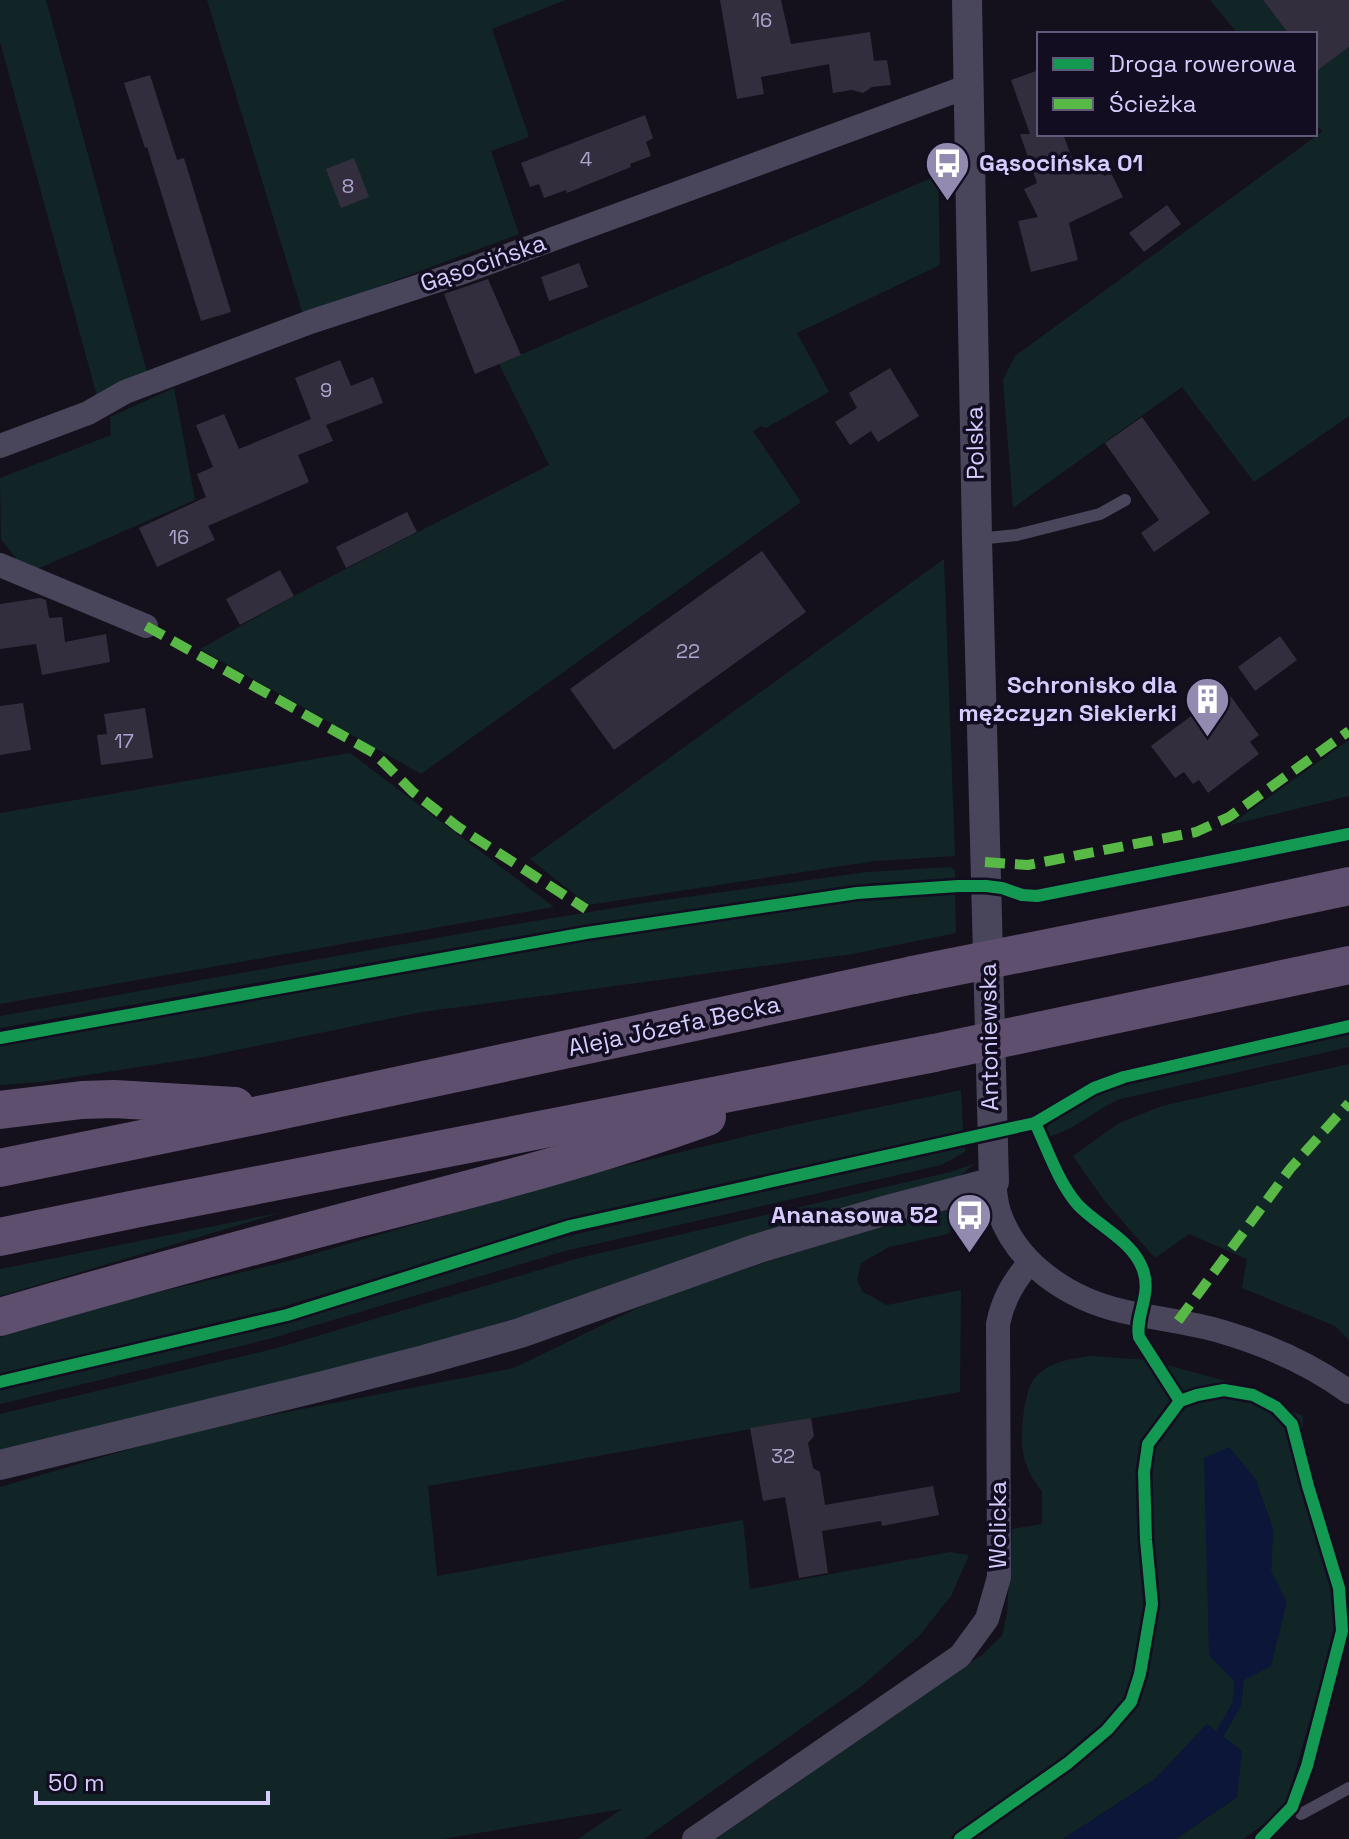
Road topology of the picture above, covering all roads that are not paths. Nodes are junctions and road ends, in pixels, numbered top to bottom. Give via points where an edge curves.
1 (967, 0) edge
2 (969, 86) junction
3 (0, 446) edge
4 (1125, 500) dead end
5 (977, 539) junction
6 (0, 565) edge
7 (146, 626) dead end
8 (986, 886) joint
9 (1349, 886) edge
10 (1349, 965) edge
11 (771, 1086) junction
12 (293, 1108) junction
13 (0, 1110) edge
14 (0, 1168) edge
15 (994, 1182) junction
16 (0, 1237) edge
17 (1030, 1262) junction
18 (0, 1317) edge
19 (1349, 1392) edge
20 (0, 1465) edge
21 (1349, 1788) edge
22 (1301, 1814) dead end
23 (694, 1839) edge

1 - 2 street, Polska
2 - 3 street, Gąsocińska via 466,271 310,322
2 - 5 street, Polska
4 - 5 lane via 1100,514 1017,535
5 - 8 street, Polska
6 - 7 street
8 - 15 street, Antoniewska
9 - 12 main road, Aleja Józefa Becka, bridge
10 - 11 main road, bridge
11 - 16 main road
11 - 18 main road via 710,1116 536,1172
12 - 13 main road via 114,1099
12 - 14 main road, Aleja Józefa Becka
15 - 17 street, Antoniewska via 998,1211
15 - 20 street via 756,1249 520,1333
17 - 19 street, Antoniewska via 1094,1303 1225,1333 1303,1364
17 - 23 street, Wolicka via 1002,1305 998,1324 999,1577 987,1619 960,1656
21 - 22 lane

